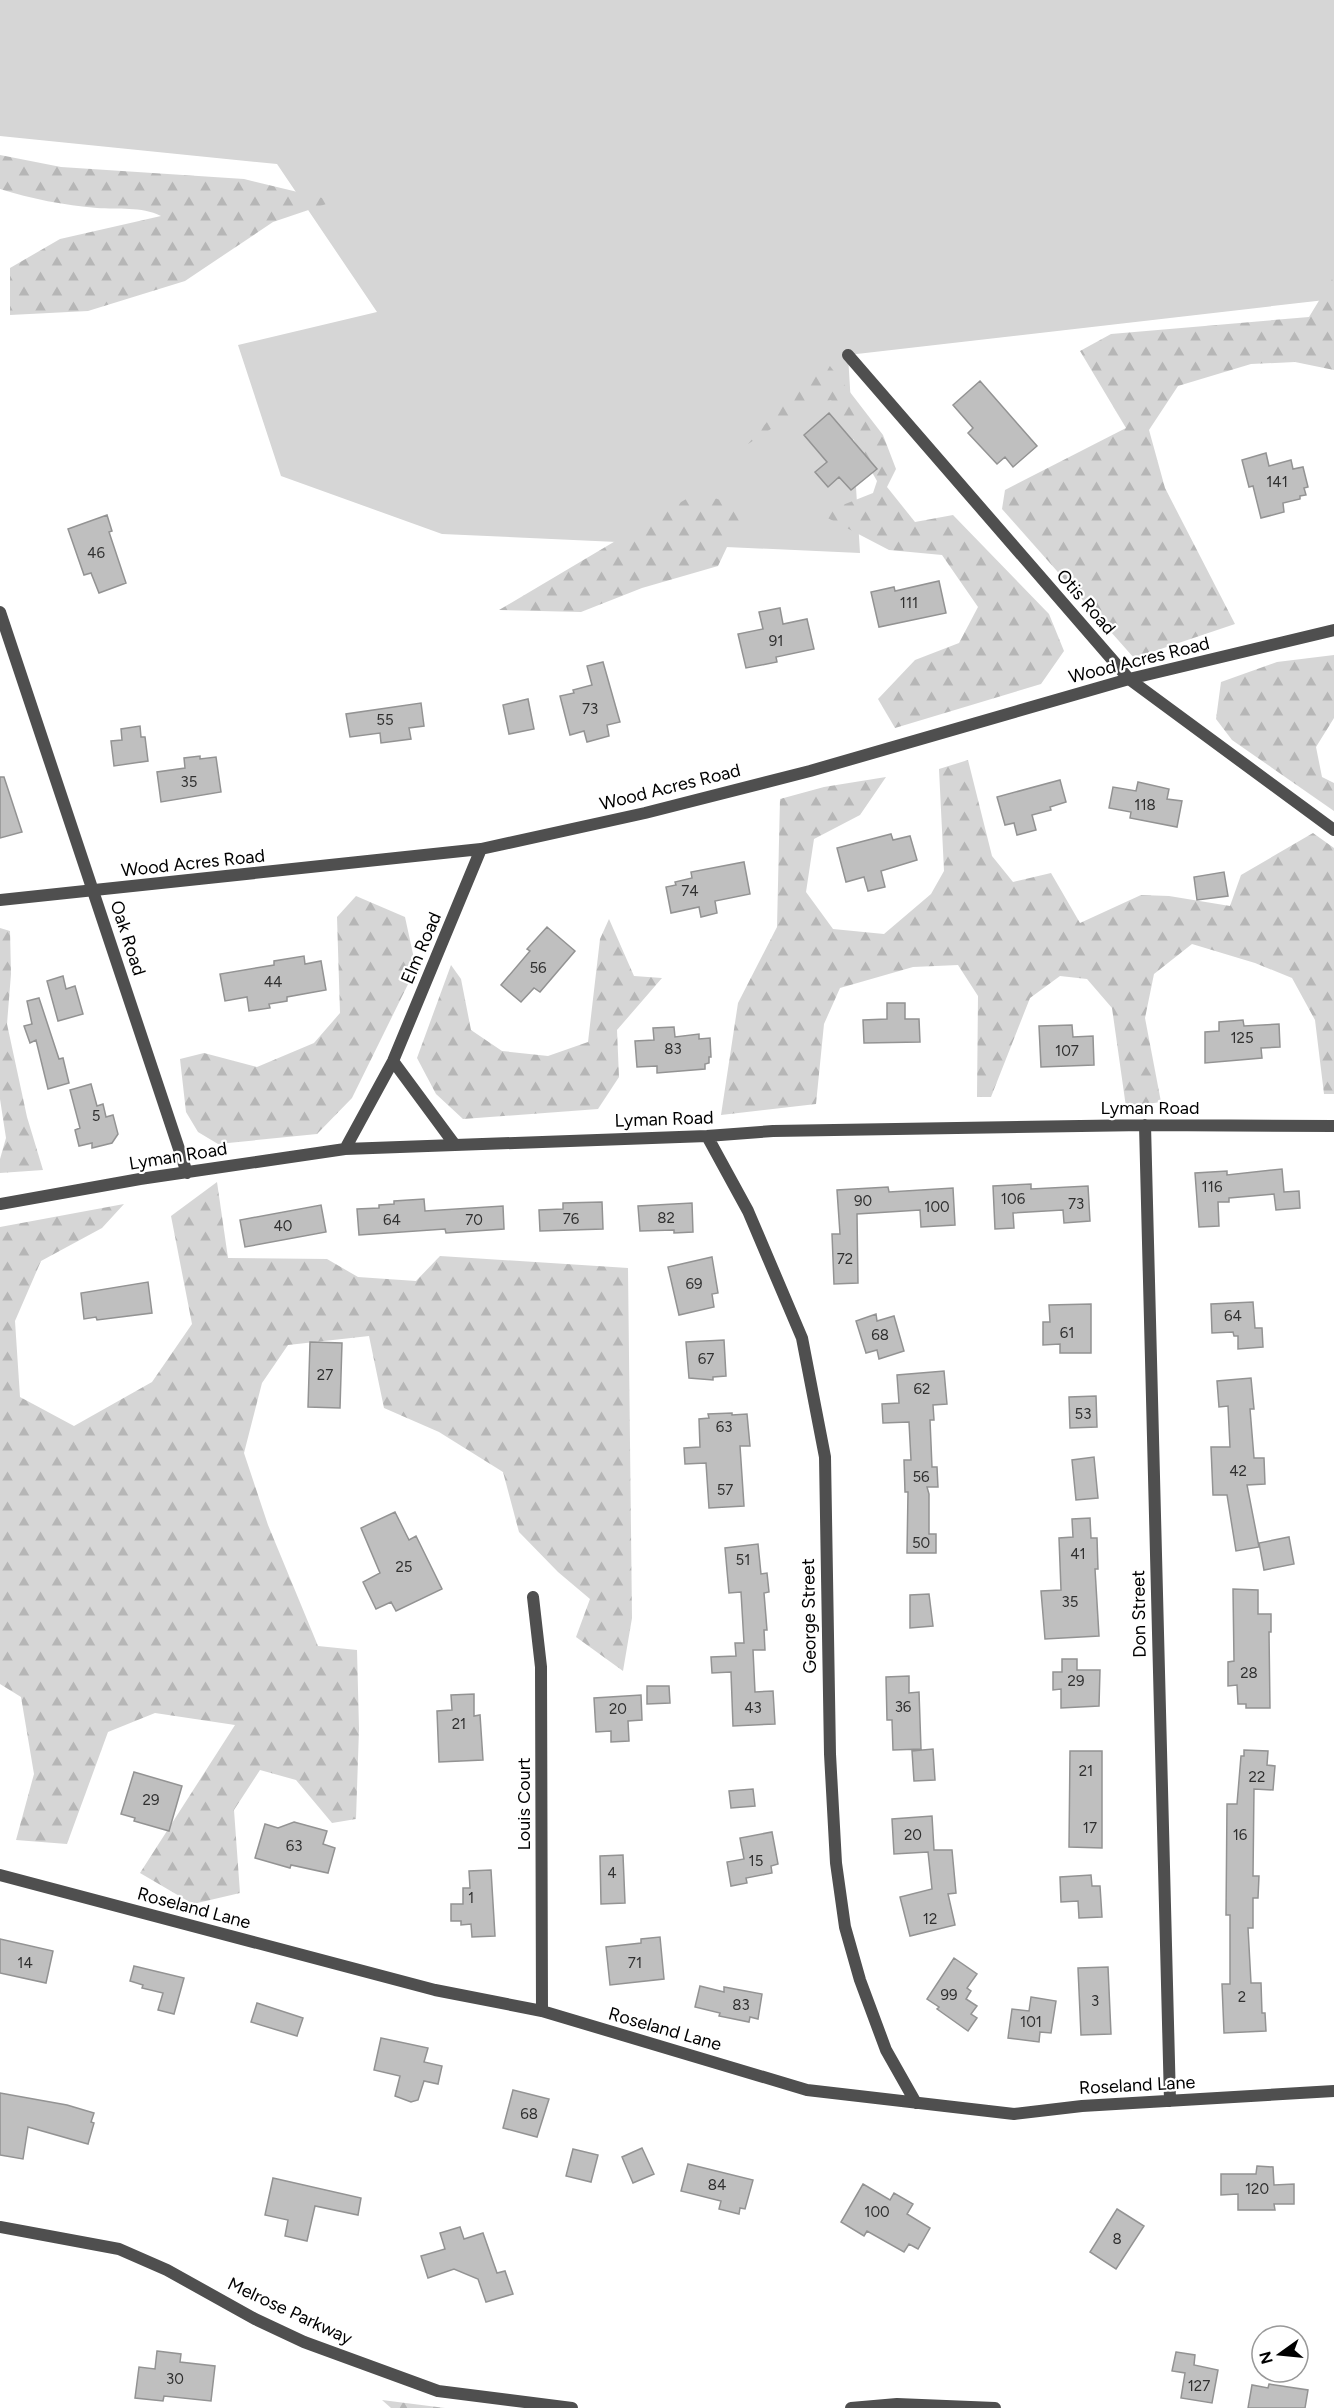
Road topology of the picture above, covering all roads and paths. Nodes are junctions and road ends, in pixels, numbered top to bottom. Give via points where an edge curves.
1 (848, 355) dead end
2 (0, 612) edge
3 (1334, 630) edge
4 (1129, 679) junction
5 (1334, 830) edge
6 (481, 849) junction
7 (94, 892) junction
8 (0, 900) edge
9 (393, 1061) junction
10 (1145, 1125) junction
11 (1334, 1126) edge
12 (707, 1136) junction
13 (455, 1145) junction
14 (345, 1149) junction
15 (187, 1173) junction
16 (0, 1204) edge
17 (532, 1597) dead end
18 (0, 1875) edge
19 (542, 2011) junction
20 (1334, 2091) edge
21 (1170, 2101) junction
22 (916, 2103) junction
23 (0, 2227) edge
24 (572, 2408) edge
25 (851, 2408) edge
26 (995, 2408) edge

1 - 4 street, Otis Road
2 - 7 street, Oak Road
3 - 4 street, Wood Acres Road
4 - 5 street, Otis Road
4 - 6 street, Wood Acres Road via 810,771
6 - 7 street, Wood Acres Road
6 - 9 street, Elm Road
7 - 8 street, Wood Acres Road
7 - 15 street, Oak Road
9 - 13 street
9 - 14 street, Elm Road
10 - 11 street, Lyman Road
10 - 12 street, Lyman Road via 784,1131
10 - 21 street, Don Street
12 - 13 street, Lyman Road
12 - 22 street, George Street via 748,1210 802,1338 825,1457 831,1754 836,1863 845,1928 886,2050
13 - 14 street, Lyman Road
14 - 15 street, Lyman Road
15 - 16 street, Lyman Road
17 - 19 street, Louis Court via 541,1667
18 - 19 street, Roseland Lane via 435,1990
19 - 22 street, Roseland Lane via 807,2090
20 - 21 street, Roseland Lane
21 - 22 street, Roseland Lane via 1014,2114
23 - 24 street, Melrose Parkway via 118,2249 304,2342 438,2391
25 - 26 street via 897,2404

